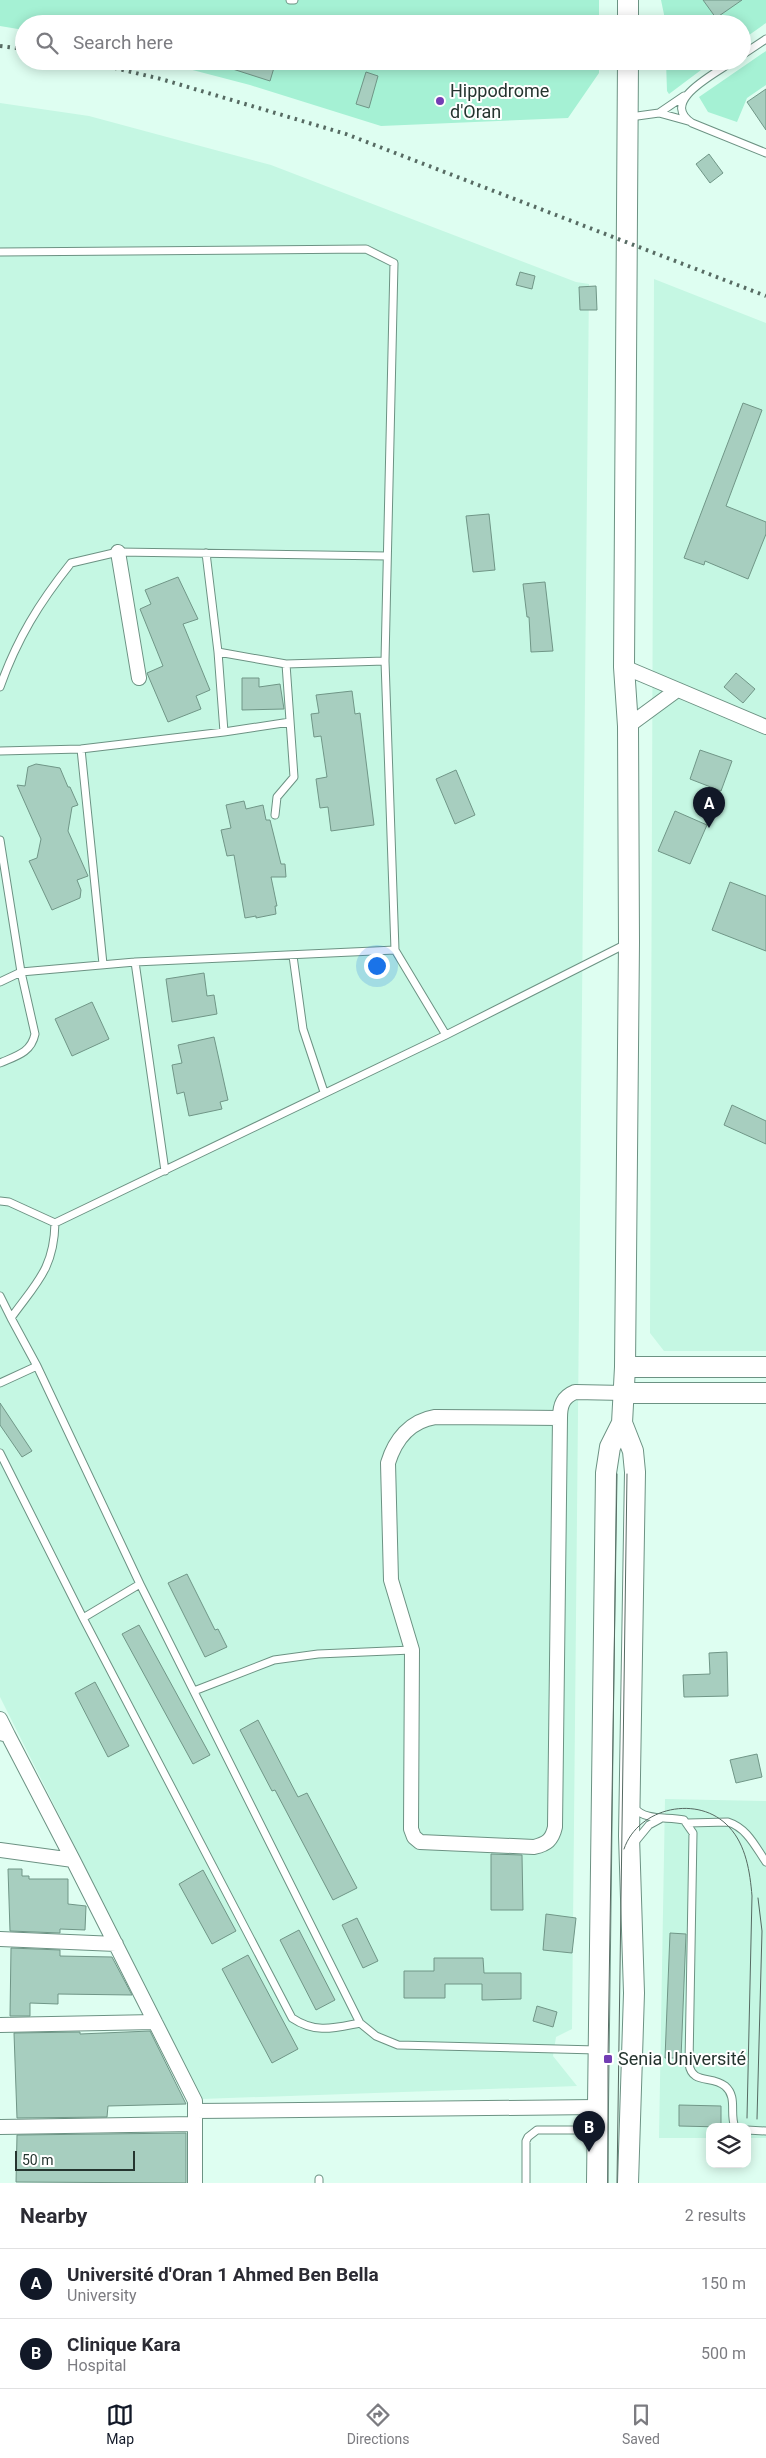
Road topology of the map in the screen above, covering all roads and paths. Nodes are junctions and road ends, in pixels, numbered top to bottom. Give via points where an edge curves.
1 (290, 0) edge
2 (294, 0) edge
3 (628, 0) edge
4 (628, 15) edge
5 (766, 39) edge
6 (751, 49) edge
7 (628, 70) edge
8 (720, 70) edge
9 (686, 94) junction
10 (659, 113) junction
11 (628, 118) junction
12 (692, 123) junction
13 (766, 153) edge
14 (0, 252) edge
15 (118, 552) junction
16 (206, 553) junction
17 (387, 556) junction
18 (218, 652) junction
19 (385, 661) junction
20 (286, 664) junction
21 (624, 667) junction
22 (139, 678) dead end
23 (0, 687) edge
24 (677, 690) junction
25 (290, 722) junction
26 (628, 726) junction
27 (766, 727) edge
28 (224, 732) junction
29 (81, 749) junction
30 (0, 751) edge
31 (275, 815) dead end
32 (0, 840) edge
33 (629, 942) junction
34 (395, 950) junction
35 (293, 956) junction
36 (135, 962) junction
37 (103, 964) junction
38 (20, 972) junction
39 (0, 982) edge
40 (446, 1035) junction
41 (0, 1063) edge
42 (324, 1092) junction
43 (165, 1171) junction
44 (0, 1201) edge
45 (55, 1223) junction
46 (0, 1296) edge
47 (11, 1318) junction
48 (37, 1366) junction
49 (625, 1367) junction
50 (766, 1367) edge
51 (0, 1383) edge
52 (624, 1393) junction
53 (766, 1393) edge
54 (560, 1418) junction
55 (622, 1423) junction
56 (0, 1453) edge
57 (140, 1584) junction
58 (83, 1618) junction
59 (412, 1650) junction
60 (194, 1691) junction
61 (0, 1719) edge
62 (4, 1734) edge
63 (630, 1800) junction
64 (662, 1818) junction
65 (688, 1823) junction
66 (0, 1850) edge
67 (630, 1853) junction
68 (74, 1860) junction
69 (766, 1862) edge
70 (0, 1939) edge
71 (116, 1944) junction
72 (155, 2022) junction
73 (360, 2023) junction
74 (0, 2025) edge
75 (597, 2050) junction
76 (597, 2107) junction
77 (195, 2118) junction
78 (735, 2123) edge
79 (0, 2127) edge
80 (597, 2130) junction
81 (751, 2130) edge
82 (766, 2131) edge
83 (195, 2183) edge
84 (526, 2183) edge
85 (597, 2183) edge
86 (628, 2183) edge

1 - 2 lane
3 - 4 main road
5 - 6 lane
7 - 11 main road
8 - 9 lane
9 - 10 lane
9 - 12 lane via 682,110
10 - 11 lane
10 - 12 lane
11 - 21 main road
12 - 13 lane
14 - 17 lane via 366,249 394,263
15 - 16 lane
15 - 22 street
15 - 23 lane via 71,563 31,616 12,652
16 - 17 lane
16 - 18 lane
17 - 19 lane
18 - 20 lane
18 - 28 lane
19 - 20 lane
19 - 34 lane
20 - 25 lane
21 - 24 street
21 - 26 main road
24 - 26 street
24 - 27 street
25 - 28 lane
25 - 31 lane via 294,777 277,797
26 - 33 main road
28 - 29 lane
29 - 30 lane
29 - 37 lane
32 - 38 lane
33 - 40 lane
33 - 49 main road
34 - 35 lane
34 - 40 lane
35 - 36 lane
35 - 42 lane via 303,1029
36 - 37 lane
36 - 43 lane
37 - 38 lane
38 - 39 lane
38 - 41 lane via 35,1034 28,1050
40 - 42 lane
42 - 43 lane
43 - 45 lane
44 - 45 lane
45 - 47 lane via 52,1257
46 - 47 lane
47 - 48 lane
48 - 51 lane
48 - 57 lane
49 - 50 main road
49 - 52 main road
52 - 53 main road
52 - 54 street via 575,1392 562,1401
52 - 55 main road
54 - 59 street via 435,1417 413,1425 397,1442 388,1464 391,1580
54 - 59 street via 555,1828 553,1838 545,1844 534,1847 428,1844 414,1837 411,1829
55 - 63 main road via 630,1442 635,1472
55 - 75 main road via 610,1447 606,1473
56 - 58 lane
57 - 58 lane
57 - 60 lane
58 - 73 lane via 292,2018 306,2027 330,2029
59 - 60 lane via 318,1654 274,1660
60 - 73 lane
61 - 62 street
62 - 68 street
63 - 64 lane via 639,1813
63 - 67 main road
64 - 65 lane
64 - 67 lane via 649,1824
65 - 69 lane via 734,1824 749,1837
65 - 78 lane via 693,1833 688,2064 696,2078 713,2080 725,2086 731,2094
66 - 68 street
67 - 86 main road via 634,2002
68 - 71 street
70 - 71 street
71 - 72 street
72 - 74 street
72 - 77 street via 195,2101
73 - 75 lane via 376,2036 398,2045
75 - 76 main road
76 - 77 street
76 - 80 main road
77 - 79 street
77 - 83 street
80 - 84 lane via 537,2130 532,2133 526,2141
80 - 85 main road
81 - 82 lane

